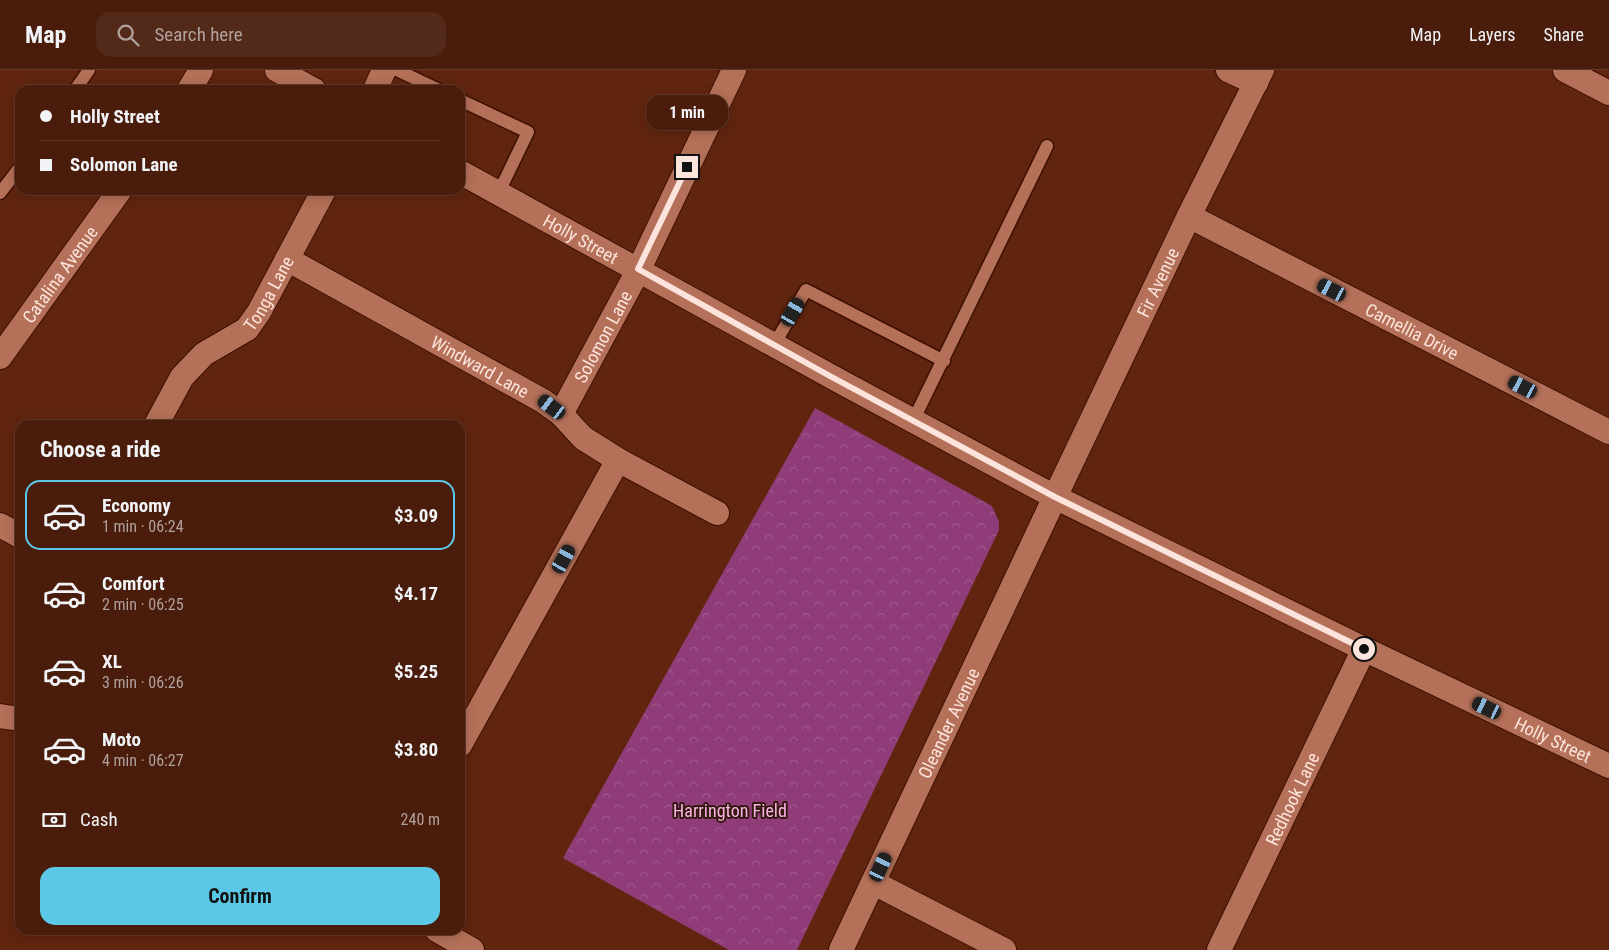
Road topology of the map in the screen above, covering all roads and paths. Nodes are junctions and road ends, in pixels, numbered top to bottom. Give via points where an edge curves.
1 (89, 70) edge
2 (201, 70) edge
3 (278, 70) edge
4 (384, 70) edge
5 (397, 70) edge
6 (734, 70) edge
7 (1228, 70) edge
8 (1566, 70) edge
9 (1259, 76) edge
10 (78, 85) edge
11 (192, 85) edge
12 (305, 85) edge
13 (377, 85) edge
14 (428, 85) edge
15 (1609, 92) edge
16 (465, 102) edge
17 (1047, 146) dead end
18 (15, 174) edge
19 (465, 175) edge
20 (0, 193) edge
21 (498, 194) junction
22 (116, 195) edge
23 (321, 195) edge
24 (1189, 216) junction
25 (287, 259) junction
26 (638, 269) junction
27 (774, 345) junction
28 (0, 357) edge
29 (944, 361) junction
30 (561, 414) junction
31 (159, 420) edge
32 (913, 421) junction
33 (1609, 432) edge
34 (618, 460) junction
35 (1055, 497) junction
36 (717, 513) dead end
37 (0, 525) edge
38 (15, 533) edge
39 (1364, 649) junction
40 (0, 716) edge
41 (15, 718) edge
42 (465, 736) edge
43 (1609, 766) edge
44 (874, 883) junction
45 (446, 935) edge
46 (472, 950) edge
47 (841, 950) edge
48 (1004, 950) edge
49 (1219, 950) edge

1 - 10 lane
2 - 11 street
3 - 12 street
4 - 13 street
5 - 14 lane
6 - 26 street, Solomon Lane
7 - 9 street
8 - 15 street
9 - 24 street, Fir Avenue
16 - 21 lane via 528,132
17 - 29 lane
18 - 20 lane
19 - 21 street, Holly Street
21 - 26 street, Holly Street
22 - 28 street, Catalina Avenue
23 - 25 street, Tonga Lane
24 - 33 street, Camellia Drive
24 - 35 street, Fir Avenue
25 - 30 street, Windward Lane
25 - 31 street, Tonga Lane via 247,329 204,354 182,377
26 - 27 street, Holly Street
26 - 30 street, Solomon Lane
27 - 29 lane via 806,290
27 - 32 street, Holly Street
29 - 32 lane
30 - 34 street, Windward Lane via 583,438
32 - 35 street, Holly Street
34 - 36 street, Windward Lane
34 - 42 street
35 - 39 street, Holly Street
35 - 44 street, Oleander Avenue
37 - 38 street
39 - 43 street, Holly Street
39 - 49 street, Redhook Lane
40 - 41 street
44 - 47 street, Oleander Avenue
44 - 48 street
45 - 46 street

